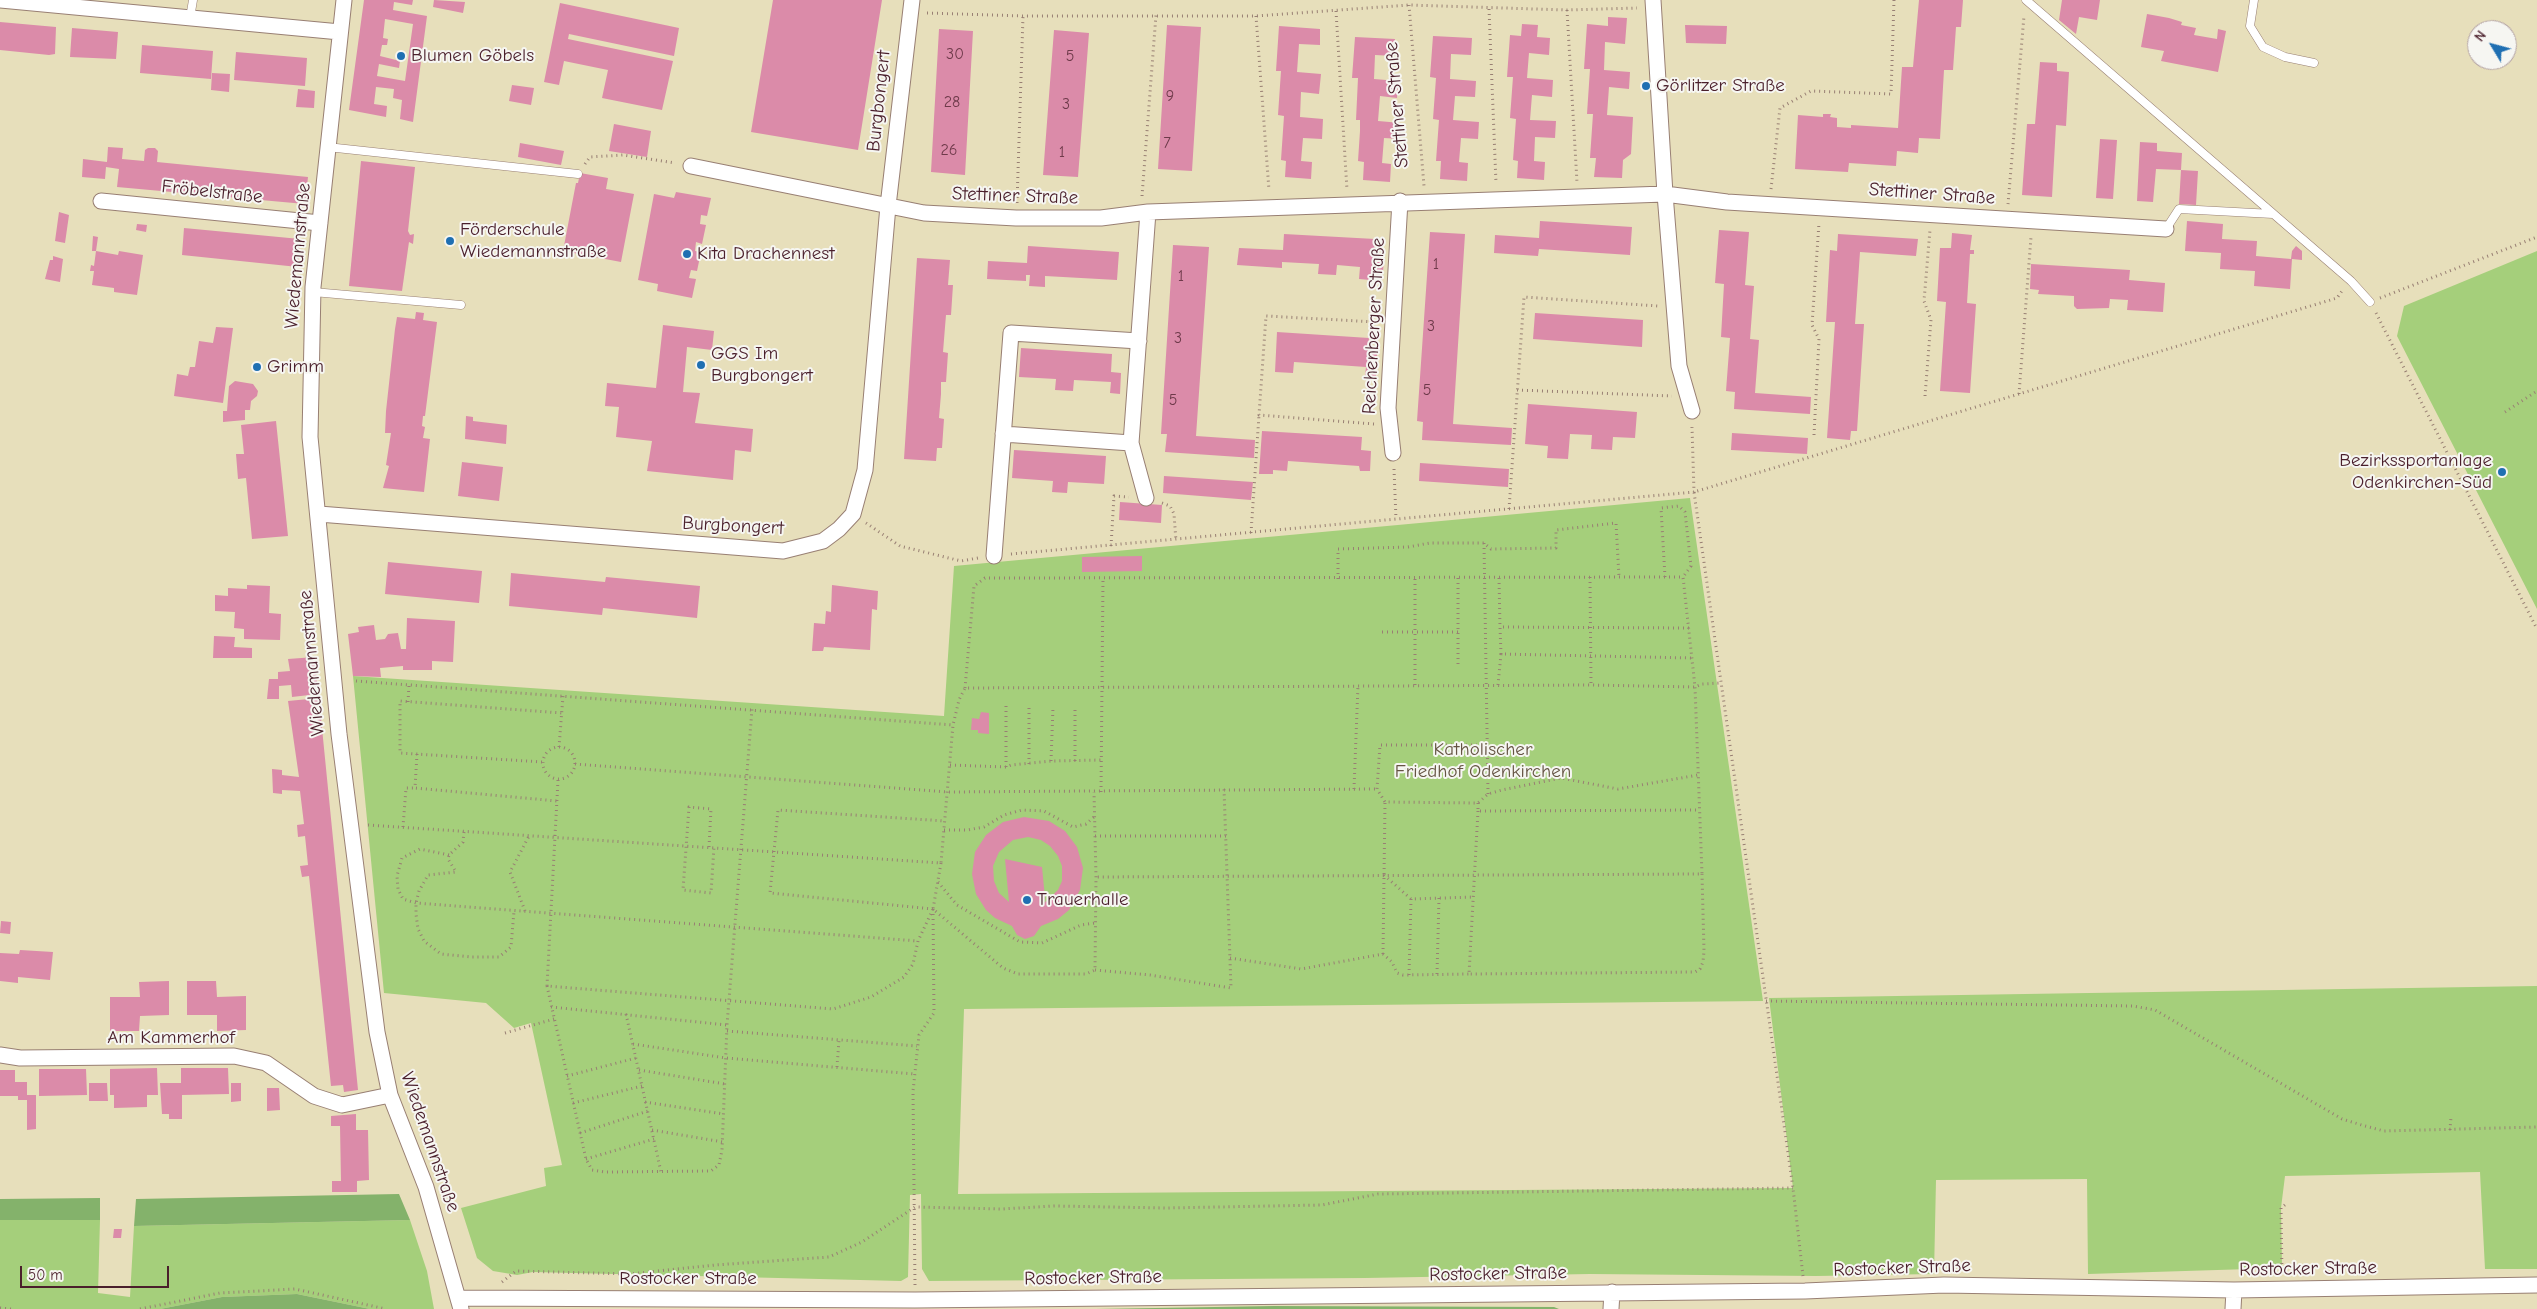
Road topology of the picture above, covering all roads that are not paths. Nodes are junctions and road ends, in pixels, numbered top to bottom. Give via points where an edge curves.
1 (0, 0) edge
2 (193, 0) edge
3 (344, 0) edge
4 (2026, 0) edge
5 (2254, 0) edge
6 (1653, 3) edge
7 (910, 6) edge
8 (190, 18) junction
9 (340, 32) junction
10 (2314, 62) dead end
11 (327, 147) junction
12 (691, 166) road end
13 (578, 174) road end
14 (1665, 194) junction
15 (101, 201) dead end
16 (1400, 201) junction
17 (888, 206) junction
18 (1144, 212) junction
19 (2273, 214) junction
20 (320, 223) junction
21 (2166, 229) joint
22 (313, 292) junction
23 (2370, 302) road end
24 (461, 305) dead end
25 (1139, 342) junction
26 (1690, 404) road end
27 (1003, 434) junction
28 (1131, 443) junction
29 (1393, 453) road end
30 (1146, 498) road end
31 (319, 514) junction
32 (994, 556) road end
33 (0, 1055) edge
34 (390, 1095) junction
35 (2537, 1285) edge
36 (2234, 1290) junction
37 (1612, 1292) junction
38 (460, 1304) edge
39 (770, 1304) edge
40 (1064, 1304) edge
41 (1611, 1309) edge
42 (2233, 1309) edge

1 - 8 street
2 - 8 lane
3 - 9 street, Wiedemannstraße
4 - 19 lane
5 - 10 lane via 2250,26 2263,47 2285,57
6 - 14 street
7 - 17 street, Burgbongert
8 - 9 street
9 - 11 street, Wiedemannstraße
11 - 13 lane
11 - 20 street, Wiedemannstraße
12 - 17 street
14 - 16 street, Stettiner Straße via 1496,201
14 - 21 street, Stettiner Straße via 1727,202
14 - 26 street via 1679,366
15 - 20 street, Fröbelstraße
16 - 18 street, Stettiner Straße
16 - 29 street, Reichenberger Straße via 1388,408
17 - 18 street, Stettiner Straße via 924,213 1016,218 1100,218
17 - 31 street, Burgbongert via 865,470 853,514 823,541 783,552
18 - 25 street
19 - 21 lane, Stettiner Straße via 2179,208
19 - 23 lane via 2351,281
20 - 22 street, Wiedemannstraße
22 - 24 lane
22 - 31 street, Wiedemannstraße via 310,436
25 - 27 street via 1011,333
25 - 28 street
27 - 28 street
27 - 32 street
28 - 30 street
31 - 34 street, Wiedemannstraße via 350,825 376,1032
33 - 34 street, Am Kammerhof via 20,1058 234,1056 266,1063 314,1096 342,1105
34 - 38 street, Wiedemannstraße via 426,1187
35 - 36 street, Rostocker Straße
36 - 37 street, Rostocker Straße via 1944,1285 1804,1291
36 - 42 street
37 - 40 street, Rostocker Straße
37 - 41 street
38 - 39 street, Rostocker Straße via 489,1298
39 - 40 street, Rostocker Straße via 915,1300

